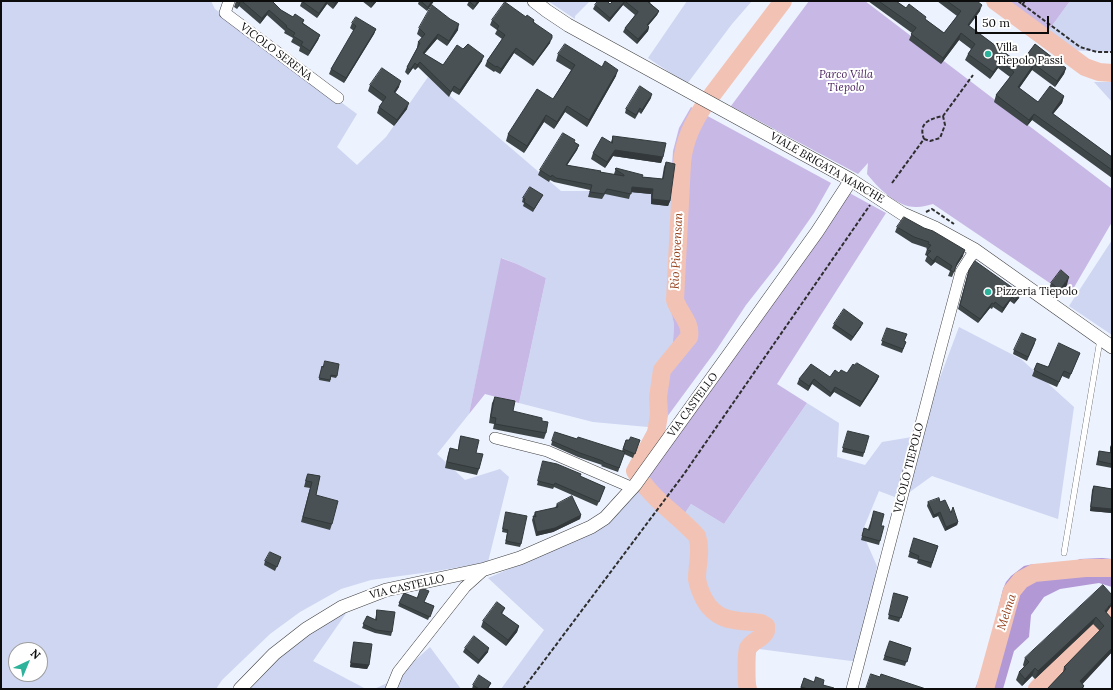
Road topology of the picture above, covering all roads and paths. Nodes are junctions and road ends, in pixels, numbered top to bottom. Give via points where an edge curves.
1 (229, 1) edge
2 (534, 1) edge
3 (1018, 1) edge
4 (1025, 1) edge
5 (1022, 4) junction
6 (1112, 52) edge
7 (972, 75) dead end
8 (338, 98) dead end
9 (943, 116) junction
10 (924, 139) junction
11 (851, 180) junction
12 (892, 183) dead end
13 (871, 204) dead end
14 (975, 250) junction
15 (1101, 340) junction
16 (1112, 346) edge
17 (495, 438) dead end
18 (634, 487) junction
19 (1064, 553) dead end
20 (485, 569) junction
21 (240, 689) edge
22 (391, 689) edge
23 (523, 689) edge
24 (852, 689) edge

1 - 8 street, VICOLO SERENA via 225,13
2 - 11 street, VIALE BRIGATA MARCHE via 568,25
3 - 5 path
4 - 5 path
5 - 6 path via 1080,47 1097,52
7 - 9 path
9 - 10 path via 930,119 924,124
9 - 10 path via 945,125 940,138 930,141
10 - 12 path
11 - 14 street, VIALE BRIGATA MARCHE via 904,214
11 - 18 street, VIA CASTELLO via 817,232
13 - 23 path via 684,474
14 - 15 street, VIALE BRIGATA MARCHE
14 - 24 street, VICOLO TIEPOLO via 959,278
15 - 16 street, VIALE BRIGATA MARCHE
15 - 19 lane
17 - 18 street via 546,451
18 - 20 street, VIA CASTELLO via 605,518 591,527 520,558
20 - 21 street, VIA CASTELLO via 386,590 342,607 306,629 274,654
20 - 22 street, VIA CASTELLO via 464,587 398,672

